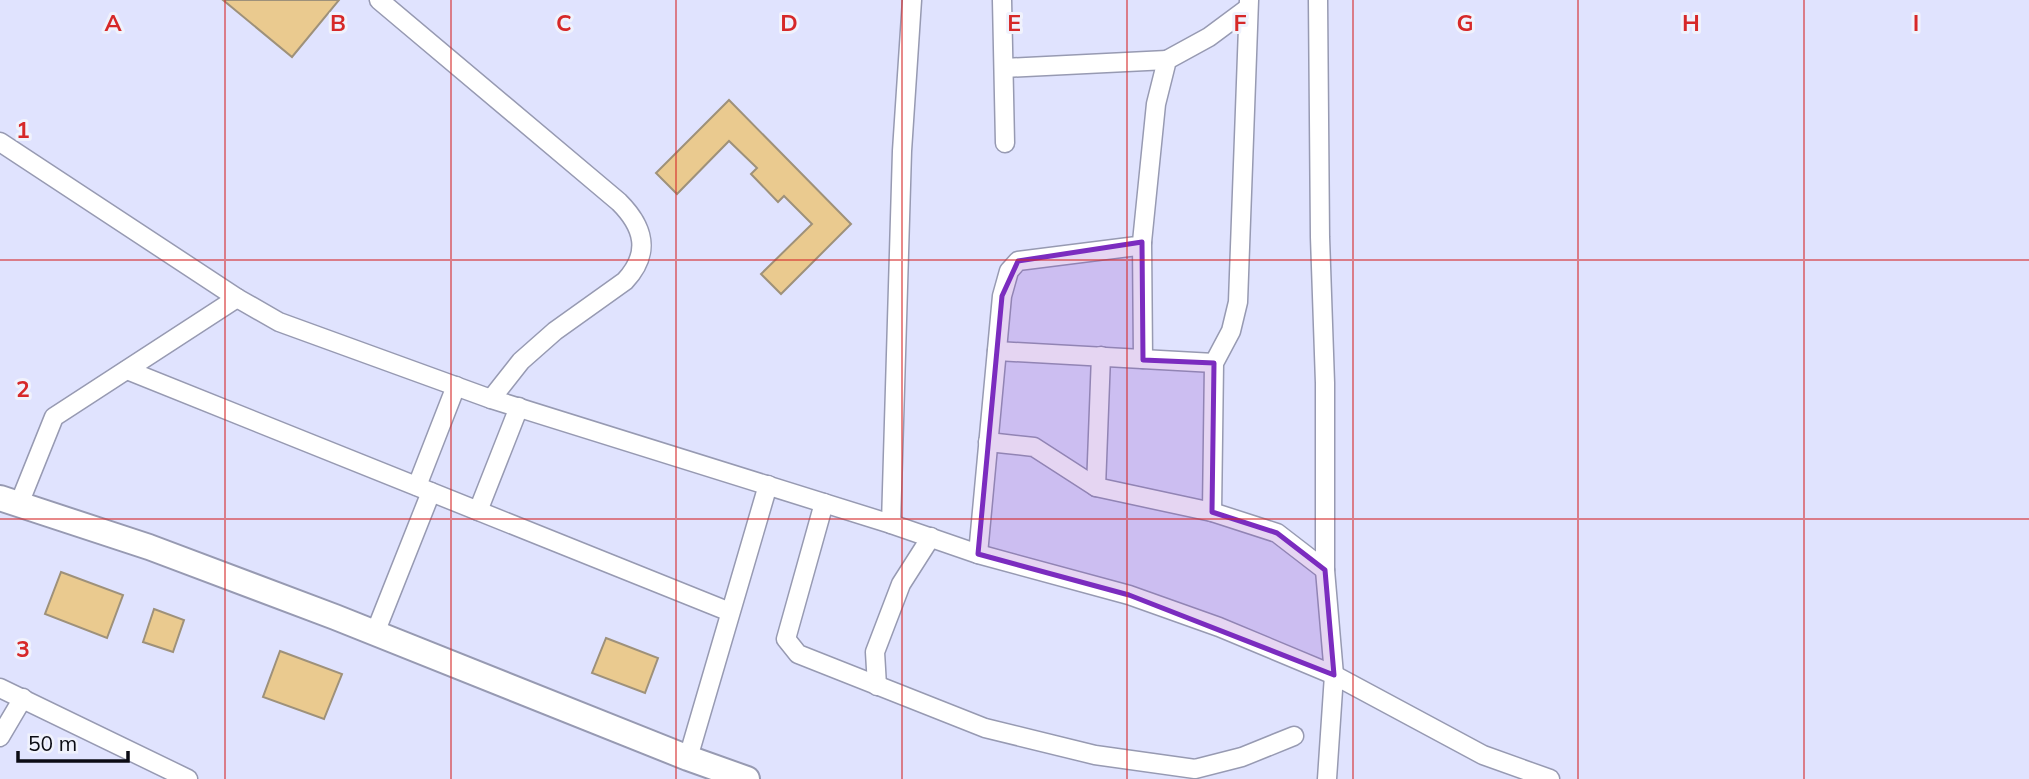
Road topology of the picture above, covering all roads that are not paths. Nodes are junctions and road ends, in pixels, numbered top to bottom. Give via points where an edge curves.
1 (379, 0) edge
2 (912, 0) edge
3 (1002, 0) edge
4 (1318, 0) edge
5 (1249, 4) edge
6 (1167, 60) junction
7 (1004, 68) junction
8 (0, 142) edge
9 (1005, 143) dead end
10 (1142, 242) junction
11 (237, 298) junction
12 (997, 351) junction
13 (1101, 356) junction
14 (1143, 359) junction
15 (1214, 363) junction
16 (127, 370) junction
17 (456, 386) junction
18 (491, 398) junction
19 (519, 407) junction
20 (988, 442) junction
21 (768, 485) junction
22 (1096, 487) junction
23 (424, 489) junction
24 (10, 501) edge
25 (824, 503) junction
26 (478, 511) junction
27 (1212, 512) junction
28 (891, 524) junction
29 (931, 537) junction
30 (978, 554) junction
31 (1325, 570) junction
32 (730, 612) junction
33 (375, 633) junction
34 (1334, 675) junction
35 (877, 686) junction
36 (0, 688) edge
37 (23, 698) junction
38 (1294, 736) dead end
39 (0, 737) edge
40 (688, 758) junction
41 (188, 779) edge
42 (725, 779) edge
43 (747, 779) edge
44 (1327, 779) edge
45 (1550, 779) edge

1 - 18 street via 619,202 640,232 641,251 625,281 555,331
2 - 28 street via 902,151
3 - 7 street
4 - 31 street
5 - 6 street via 1209,37
5 - 15 street via 1238,302 1231,331
6 - 7 street
6 - 10 street via 1156,104
7 - 9 street
8 - 11 street
10 - 12 street via 1018,261 1009,271 1002,296
10 - 14 street
11 - 16 street
11 - 17 street via 279,322
12 - 13 street
12 - 20 street
13 - 14 street
13 - 22 street
14 - 15 street
15 - 27 street
16 - 23 street
16 - 24 street via 54,417
17 - 18 street
17 - 23 street
18 - 19 street
19 - 21 street
19 - 26 street
20 - 22 street via 1034,447
20 - 30 street
21 - 25 street
21 - 32 street
22 - 27 street
23 - 26 street
23 - 33 street
24 - 33 main road via 149,547
25 - 28 street
25 - 35 street via 786,639 798,654
26 - 32 street
27 - 31 street via 1277,533
28 - 29 street
29 - 30 street
29 - 35 street via 901,584 875,652
30 - 34 street via 1129,595
31 - 34 street
32 - 40 street
33 - 40 main road
34 - 44 street
34 - 45 street via 1483,755
35 - 38 street via 985,728 1095,755 1195,769
36 - 37 street
37 - 39 street
37 - 41 street
40 - 42 main road
40 - 43 main road

